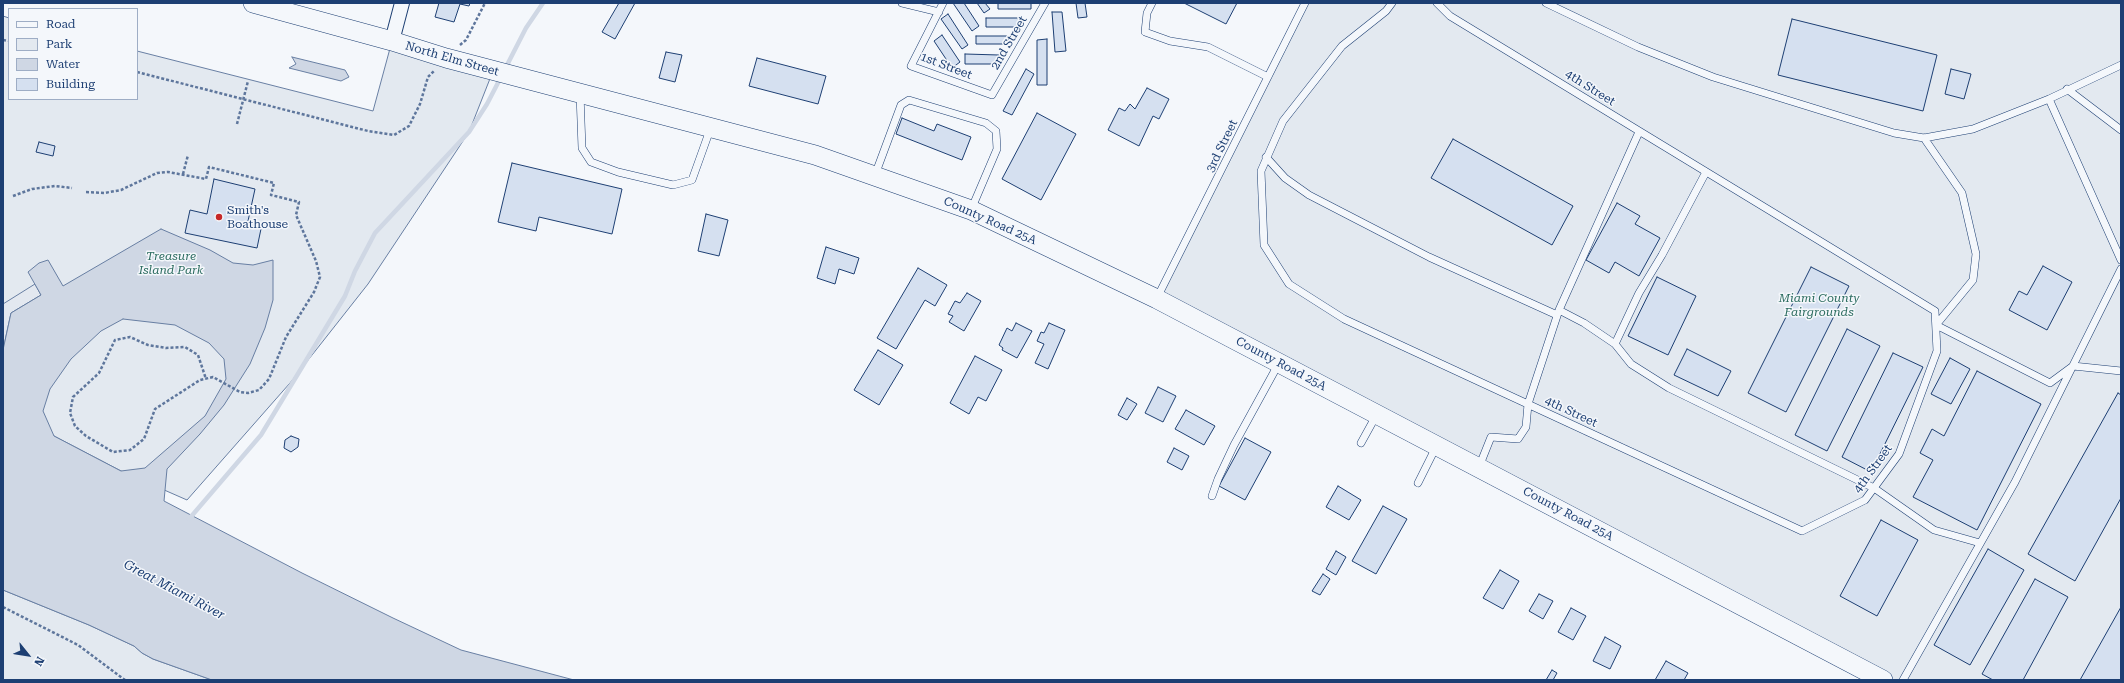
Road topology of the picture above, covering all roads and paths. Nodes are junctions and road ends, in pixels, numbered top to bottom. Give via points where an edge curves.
1 (253, 3) edge
2 (402, 3) edge
3 (485, 3) edge
4 (902, 3) edge
5 (943, 3) edge
6 (1045, 3) edge
7 (1152, 3) edge
8 (1305, 3) edge
9 (1392, 3) edge
10 (1437, 3) edge
11 (1546, 3) edge
12 (939, 12) junction
13 (392, 41) junction
14 (446, 58) junction
15 (2121, 65) edge
16 (138, 72) edge
17 (1268, 78) junction
18 (248, 81) dead end
19 (2067, 89) junction
20 (580, 94) junction
21 (992, 95) joint
22 (243, 99) junction
23 (2049, 99) junction
24 (652, 112) joint
25 (237, 124) dead end
26 (711, 127) junction
27 (2121, 130) edge
28 (1638, 132) junction
29 (1924, 138) junction
30 (188, 156) dead end
31 (1266, 157) junction
32 (1706, 172) junction
33 (183, 174) junction
34 (874, 176) junction
35 (72, 188) dead end
36 (86, 192) dead end
37 (13, 196) dead end
38 (971, 210) junction
39 (2121, 260) edge
40 (2121, 270) edge
41 (1157, 299) junction
42 (1558, 312) junction
43 (1936, 325) junction
44 (1615, 344) junction
45 (1279, 363) junction
46 (2074, 366) junction
47 (2121, 371) edge
48 (206, 379) junction
49 (1528, 404) junction
50 (1377, 414) junction
51 (1361, 443) dead end
52 (1437, 445) junction
53 (1479, 467) junction
54 (1418, 483) dead end
55 (1874, 488) junction
56 (1212, 496) dead end
57 (1980, 542) junction
58 (3, 607) edge
59 (1873, 678) edge
60 (125, 680) edge
61 (1903, 680) edge

1 - 13 main road, North Elm Street
2 - 13 street
3 - 14 path via 466,40
4 - 12 lane
5 - 12 lane, 1st Street
6 - 21 lane, 2nd Street
7 - 17 lane via 1147,13 1145,32 1170,41 1208,47
8 - 17 lane, 3rd Street
9 - 31 lane via 1386,11 1342,46 1283,121
10 - 28 lane, 4th Street via 1450,16
11 - 29 lane via 1638,47 1712,77 1894,133
12 - 21 lane, 1st Street via 911,66
13 - 14 main road, North Elm Street
14 - 20 main road, North Elm Street
14 - 22 path via 428,77 420,104 409,126 394,135 368,131
15 - 19 lane
16 - 22 path
17 - 41 lane, 3rd Street
18 - 22 path
19 - 23 lane
19 - 27 lane
20 - 24 main road, North Elm Street
20 - 26 lane via 582,148 591,162 618,172 673,185 692,180
22 - 25 path
23 - 29 lane via 1973,129
23 - 39 lane
24 - 26 main road, County Road 25A
26 - 34 main road, County Road 25A via 815,155
28 - 32 lane, 4th Street
28 - 42 lane
29 - 43 lane via 1962,193 1976,254 1973,280
30 - 33 path
31 - 42 lane via 1285,178 1309,195 1430,257
31 - 49 lane, 4th Street via 1261,171 1264,245 1289,284 1344,319
32 - 43 lane, 4th Street via 1935,311
32 - 44 lane via 1639,293
33 - 36 path via 157,173 121,190 104,193
33 - 48 path via 206,179 209,167 274,183 271,195 299,202 296,215 316,261 320,277 314,292 286,337 269,379 259,390 240,392 213,377
34 - 38 main road, County Road 25A
34 - 38 lane via 901,105 909,100 986,123 996,131 997,149
35 - 37 path via 40,188
38 - 41 main road, County Road 25A
40 - 46 lane
41 - 45 main road, County Road 25A
42 - 44 lane via 1584,323
42 - 49 lane
43 - 46 lane via 2050,383
43 - 55 lane, 4th Street via 1938,351 1899,454
44 - 55 lane via 1631,364 1669,388
45 - 50 main road, County Road 25A
45 - 56 lane via 1234,445
46 - 47 lane
46 - 57 lane via 2015,482
48 - 48 path via 200,380 155,409 144,439 130,450 113,452 86,436 75,426 70,412 73,397 99,373 115,340 130,337 148,345 185,348 198,355
49 - 53 lane via 1526,427 1518,439 1491,437
49 - 55 lane, 4th Street via 1802,531 1865,500
50 - 51 lane
50 - 52 main road, County Road 25A
52 - 53 main road, County Road 25A
52 - 54 lane
53 - 59 main road, County Road 25A
55 - 57 lane via 1934,530
57 - 61 lane
58 - 60 path via 78,645

